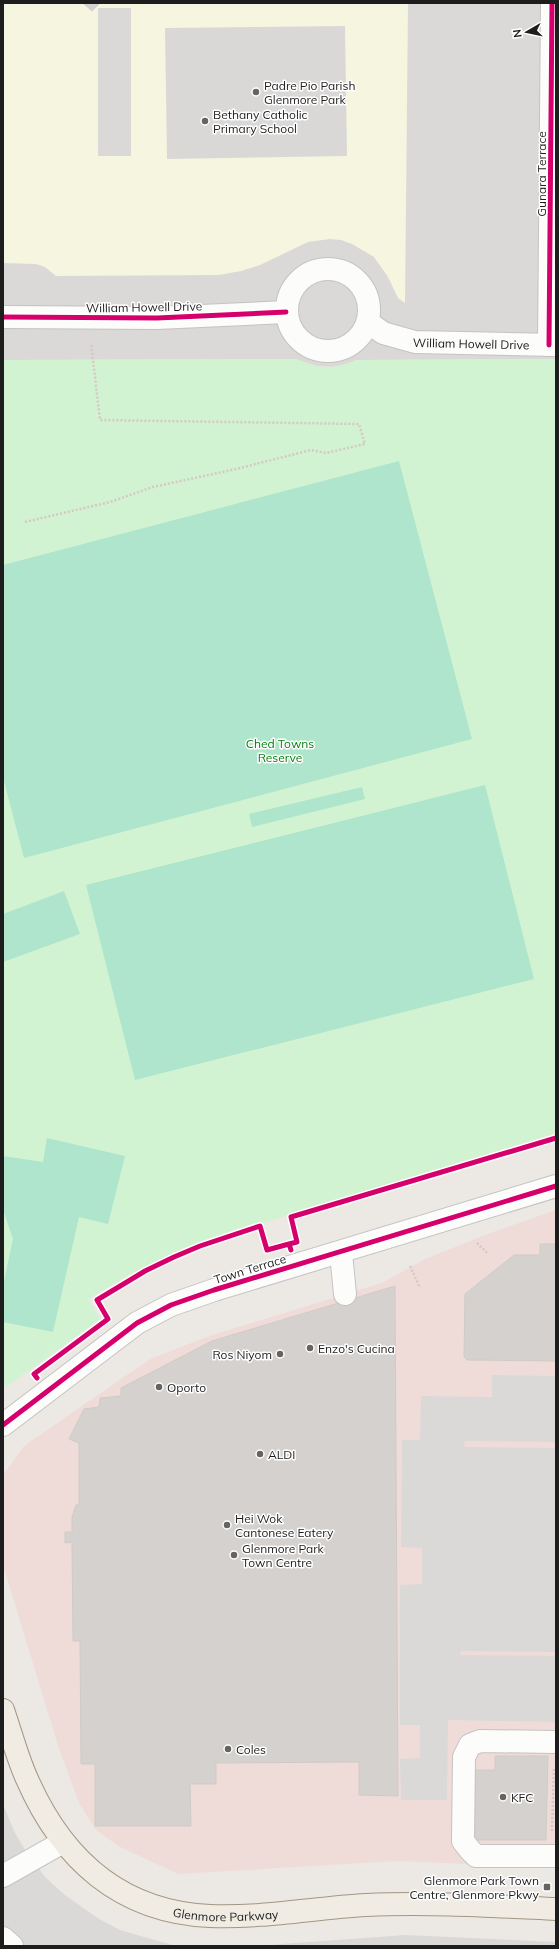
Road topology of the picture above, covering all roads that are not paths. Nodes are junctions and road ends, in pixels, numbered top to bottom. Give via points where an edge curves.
1 (552, 3) edge
2 (286, 312) junction
3 (3, 317) edge
4 (368, 322) junction
5 (553, 345) edge
6 (556, 1186) edge
7 (341, 1253) junction
8 (345, 1294) dead end
9 (3, 1425) edge
10 (3, 1710) edge
11 (555, 1752) edge
12 (63, 1842) junction
13 (554, 1845) edge
14 (3, 1876) edge
15 (556, 1909) edge
16 (3, 1938) edge
17 (12, 1946) edge

1 - 5 street, Gunara Terrace
2 - 3 street, William Howell Drive via 157,318
2 - 4 street via 290,327 298,339 310,348 324,352 351,345 361,335
2 - 4 street via 288,298 294,285 305,275 330,268 344,272 356,280 365,291 369,307
4 - 5 street, William Howell Drive via 383,333 415,342
6 - 7 street, Town Terrace
7 - 8 street
7 - 9 street, Town Terrace via 192,1297 150,1315
10 - 12 main road, Glenmore Parkway via 27,1779 50,1824
11 - 13 street via 480,1741 470,1746 464,1757 463,1841 476,1856
12 - 14 street
12 - 15 main road, Glenmore Parkway via 93,1874 108,1884 140,1901 192,1914 242,1916 398,1904
16 - 17 street

